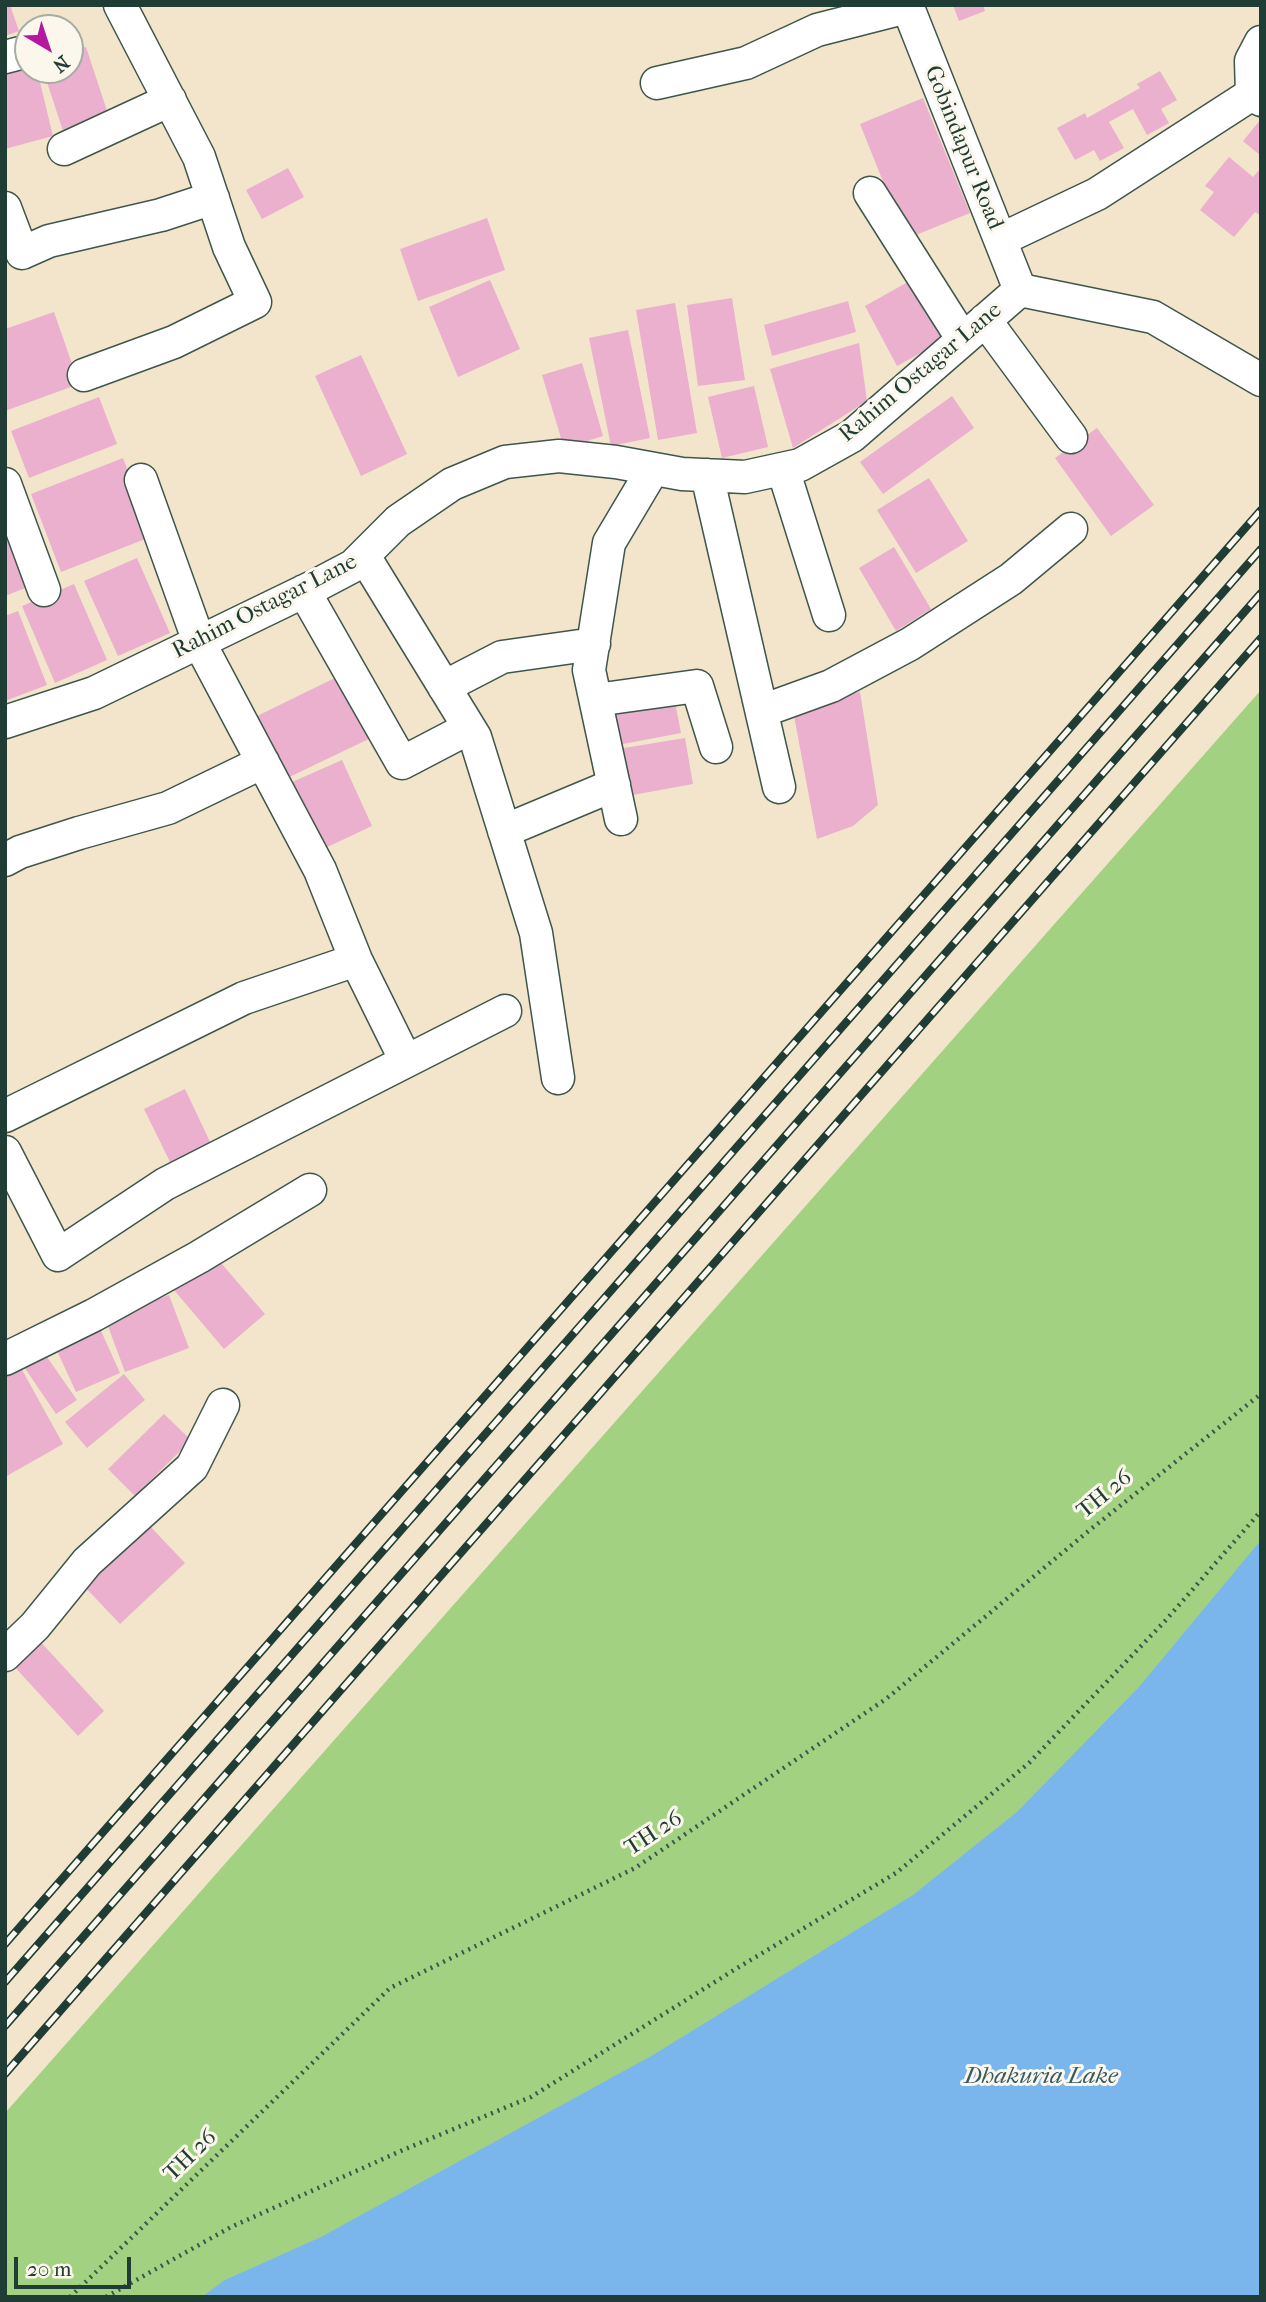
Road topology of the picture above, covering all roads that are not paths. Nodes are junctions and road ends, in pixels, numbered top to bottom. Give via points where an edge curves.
1 (120, 5) edge
2 (907, 6) edge
3 (1261, 42) edge
4 (657, 83) dead end
5 (1256, 97) edge
6 (170, 100) junction
7 (64, 149) dead end
8 (870, 193) dead end
9 (213, 198) junction
10 (5, 208) edge
11 (1000, 240) junction
12 (1020, 290) junction
13 (974, 329) junction
14 (84, 375) dead end
15 (1261, 380) edge
16 (1071, 437) dead end
17 (653, 469) junction
18 (783, 469) junction
19 (707, 475) junction
20 (141, 480) dead end
21 (5, 484) edge
22 (1071, 529) dead end
23 (364, 556) junction
24 (44, 590) dead end
25 (303, 591) junction
26 (829, 615) dead end
27 (199, 642) junction
28 (594, 644) junction
29 (444, 687) junction
30 (596, 700) junction
31 (762, 711) junction
32 (5, 722) edge
33 (469, 728) junction
34 (716, 747) dead end
35 (263, 762) junction
36 (614, 785) junction
37 (779, 787) dead end
38 (621, 820) dead end
39 (504, 831) junction
40 (5, 860) edge
41 (356, 960) junction
42 (505, 1012) dead end
43 (407, 1061) junction
44 (558, 1079) dead end
45 (5, 1116) edge
46 (5, 1152) edge
47 (310, 1190) dead end
48 (5, 1359) edge
49 (223, 1405) dead end
50 (5, 1655) edge

1 - 6 street
2 - 4 street via 817,30 746,63
2 - 11 street, Gobindapur Road
3 - 5 street via 1251,61
5 - 11 street via 1097,194
6 - 7 street
6 - 9 street via 200,157
8 - 13 street
9 - 10 street via 49,241 22,253
9 - 14 street via 229,247 255,302 174,342
11 - 12 street, Gobindapur Road
12 - 13 street, Rahim Ostagar Lane
12 - 15 street, Rahim Ostagar Lane via 1153,317
13 - 16 street
13 - 18 street, Rahim Ostagar Lane via 852,436 800,466
17 - 19 street, Rahim Ostagar Lane
17 - 23 street, Rahim Ostagar Lane via 559,456 505,462 452,484 398,521
17 - 28 street via 609,543
18 - 19 street, Rahim Ostagar Lane via 745,477
18 - 26 street
19 - 31 street
20 - 27 street
21 - 24 street
22 - 31 street via 1011,579 910,645 831,686
23 - 25 street, Rahim Ostagar Lane
23 - 29 street
25 - 27 street, Rahim Ostagar Lane
25 - 33 street via 402,763
27 - 32 street, Rahim Ostagar Lane via 94,693
27 - 35 street
28 - 29 street via 502,657
28 - 30 street via 589,670
29 - 33 street
30 - 34 street via 697,686
30 - 36 street
31 - 37 street
33 - 39 street
35 - 40 street via 168,808
35 - 41 street via 320,870
36 - 38 street
36 - 39 street
39 - 44 street via 536,933
41 - 43 street
41 - 45 street via 244,998
42 - 43 street
43 - 46 street via 165,1184 58,1255
47 - 48 street via 199,1257
49 - 50 street via 191,1466 87,1562 36,1626

